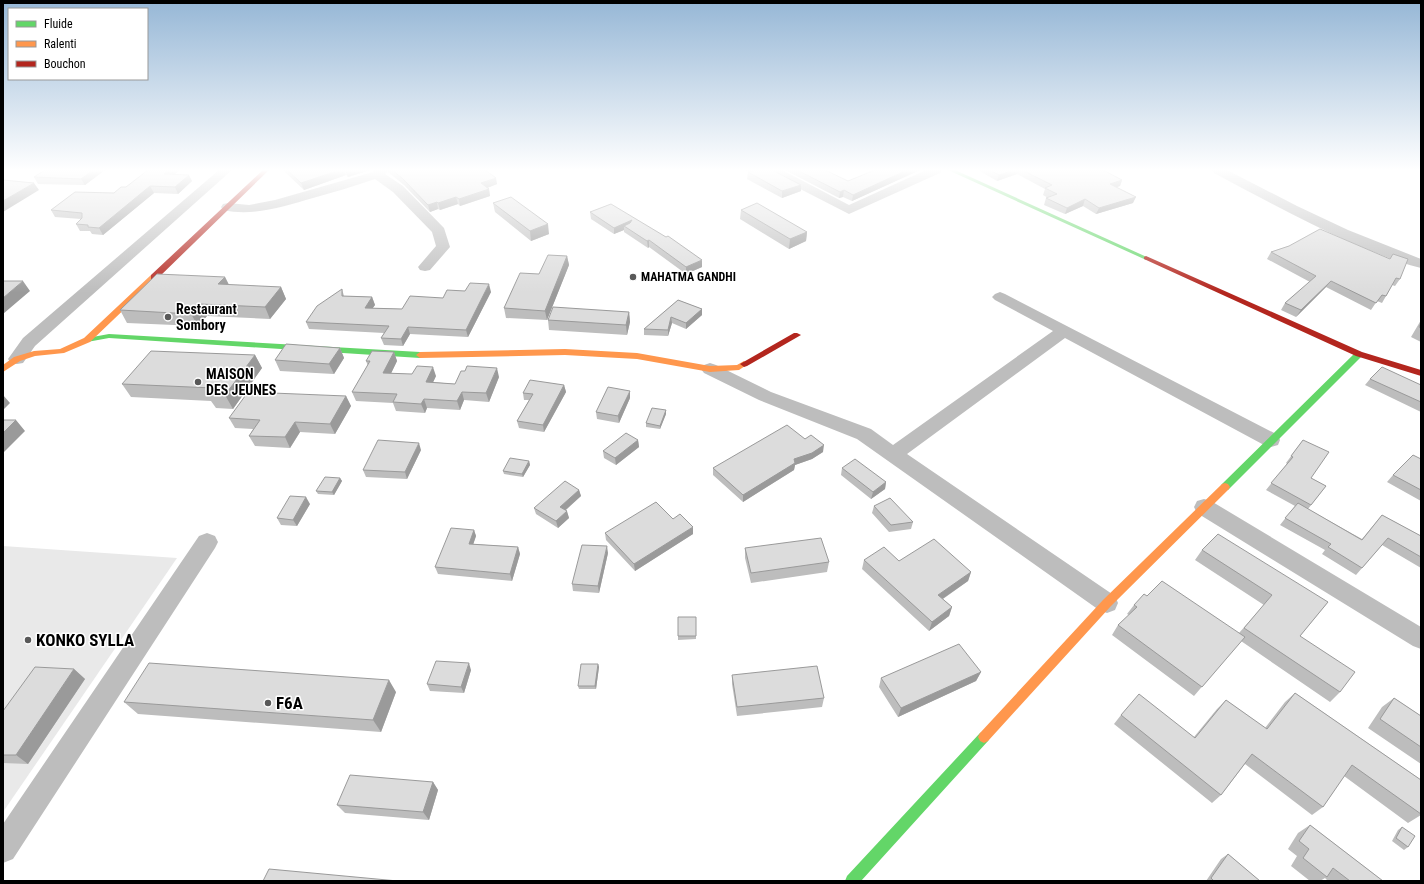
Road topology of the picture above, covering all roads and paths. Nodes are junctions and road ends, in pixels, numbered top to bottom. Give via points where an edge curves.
1 (179, 211) edge
2 (223, 211) edge
3 (420, 211) edge
4 (1042, 211) edge
5 (1298, 211) edge
6 (1421, 264) edge
7 (426, 267) dead end
8 (1000, 297) dead end
9 (1064, 330) junction
10 (797, 335) dead end
11 (87, 340) junction
12 (1359, 354) junction
13 (17, 359) junction
14 (3, 369) edge
15 (710, 370) junction
16 (1421, 373) edge
17 (1271, 440) junction
18 (894, 454) junction
19 (1204, 507) junction
20 (207, 542) dead end
21 (1107, 603) junction
22 (1421, 639) edge
23 (3, 849) edge
24 (852, 881) edge

1 - 13 street via 29,342
2 - 11 street
3 - 7 street via 439,231 443,247
4 - 12 street
5 - 6 street via 1396,256
8 - 9 street
9 - 17 street
9 - 18 street
10 - 15 street via 739,367
11 - 13 street via 61,351
11 - 15 street via 109,336 420,355 565,352 637,356
12 - 16 street
12 - 17 street
13 - 14 street
15 - 18 street via 765,396 864,434
17 - 19 street
18 - 21 street
19 - 21 street
19 - 22 street
20 - 23 street
21 - 24 street

